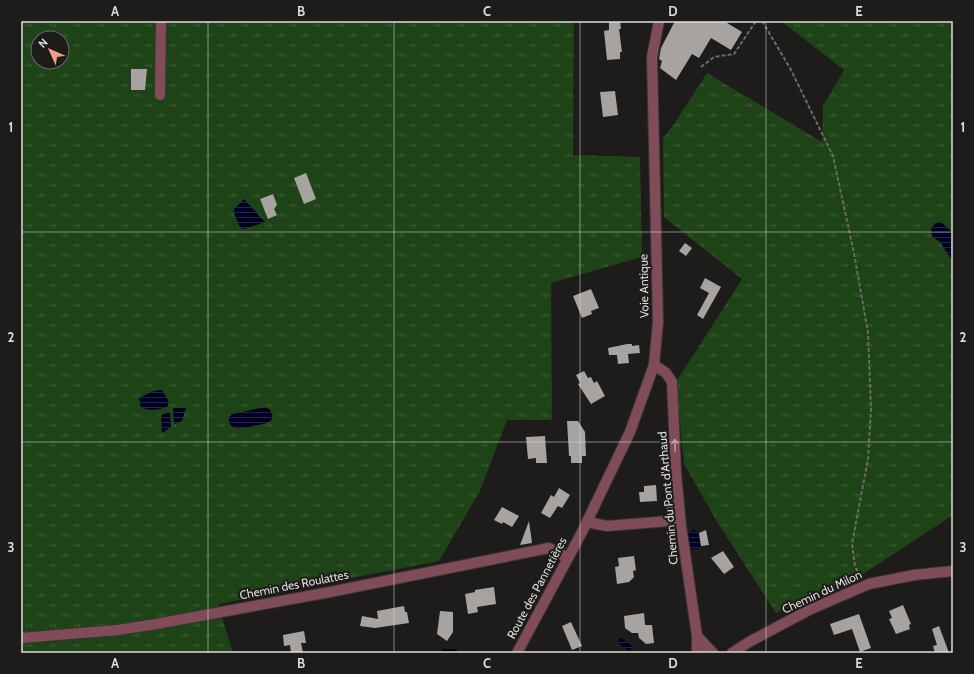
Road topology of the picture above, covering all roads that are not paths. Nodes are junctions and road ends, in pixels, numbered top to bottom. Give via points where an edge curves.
1 (161, 21) edge
2 (659, 21) edge
3 (160, 95) dead end
4 (654, 365) junction
5 (587, 522) junction
6 (681, 526) junction
7 (580, 535) joint
8 (568, 558) junction
9 (953, 571) edge
10 (697, 636) junction
11 (21, 638) edge
12 (732, 652) edge
13 (517, 653) edge
14 (699, 653) edge
15 (713, 653) edge

1 - 3 street
2 - 4 street, Voie Antique via 652,56 658,322
4 - 5 street, Voie Antique via 630,432
6 -> 4 street, Chemin du Pont d'Arthaud via 672,382 666,373
5 - 6 street via 607,526 670,521
5 - 7 street, Voie Antique
6 - 10 street, Chemin du Pont d'Arthaud
7 - 8 street, Route des Pannetières
8 - 11 street, Chemin des Roulattes via 549,548 148,625
8 - 13 street, Route des Pannetières
9 - 12 street, Chemin du Milon via 914,575 866,586 809,610
10 - 14 street
10 - 15 street

